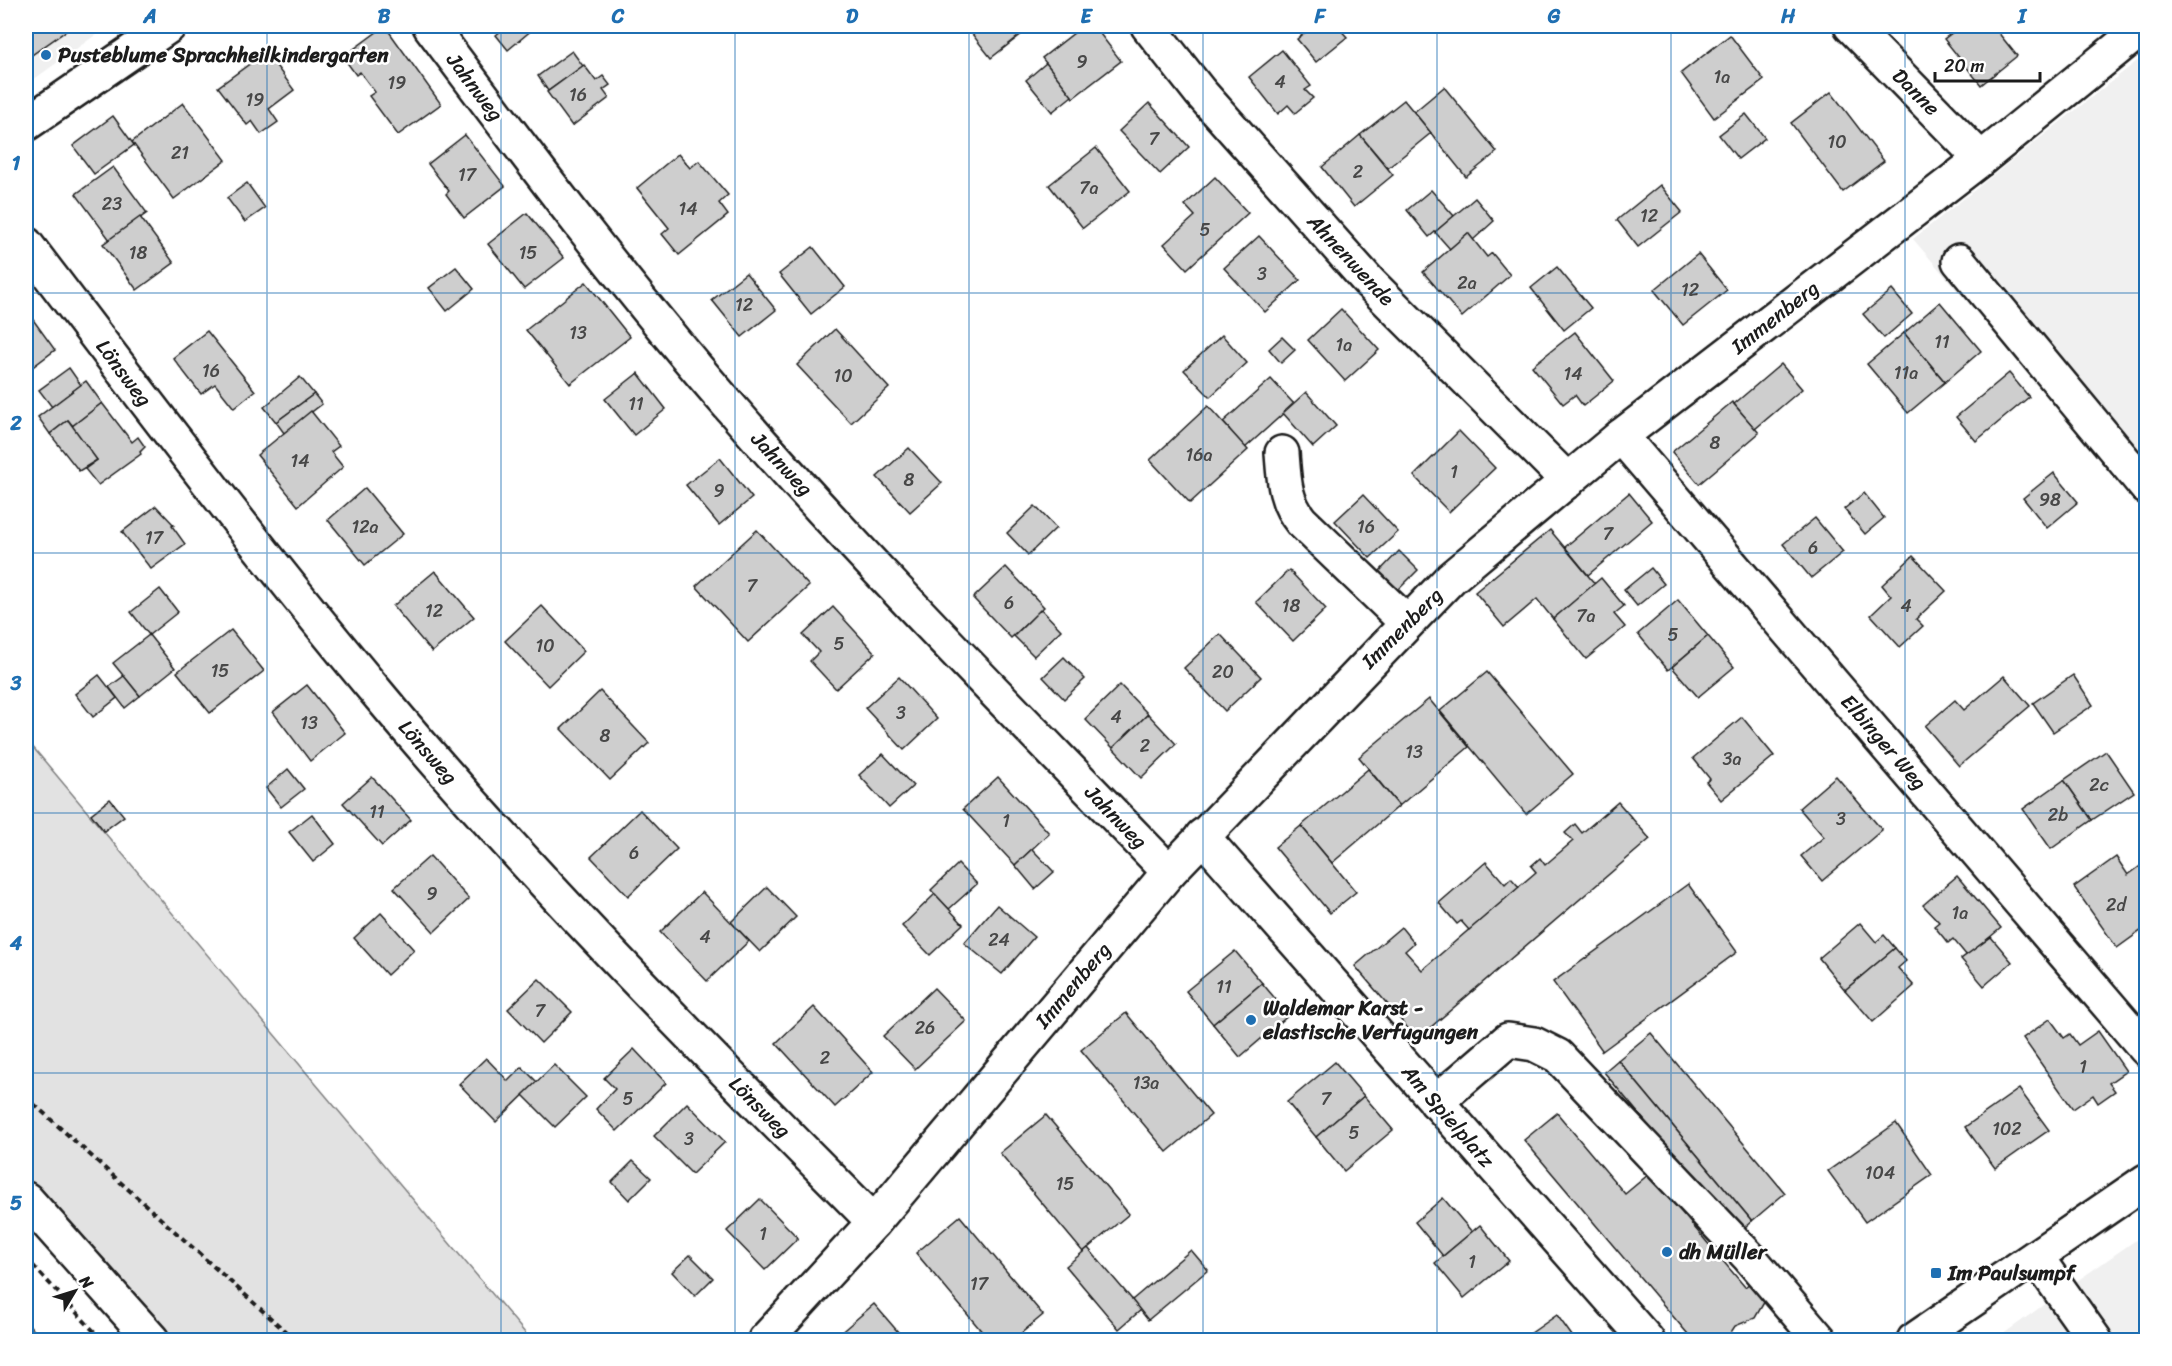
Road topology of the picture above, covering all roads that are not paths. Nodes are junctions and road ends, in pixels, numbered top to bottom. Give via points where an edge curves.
1 (169, 26) edge
2 (430, 26) edge
3 (1148, 26) edge
4 (1851, 26) edge
5 (2145, 26) edge
6 (26, 124) edge
7 (1981, 159) junction
8 (26, 244) edge
9 (1959, 261) dead end
10 (1621, 436) junction
11 (1281, 453) dead end
12 (1568, 481) junction
13 (2146, 486) edge
14 (1407, 623) junction
15 (1202, 836) junction
16 (1168, 872) junction
17 (2146, 1049) edge
18 (1436, 1102) junction
19 (2146, 1180) edge
20 (26, 1199) edge
21 (874, 1222) junction
22 (2037, 1258) junction
23 (152, 1341) edge
24 (765, 1341) edge
25 (1647, 1341) edge
26 (1820, 1341) edge
27 (1914, 1341) edge
28 (2095, 1341) edge

1 - 6 street
2 - 16 street, Jahnweg via 567,209 738,416
3 - 12 street, Ahnenwende via 1200,92 1370,283
4 - 7 street, Danne
5 - 7 street, Immenberg
7 - 10 street, Immenberg
8 - 21 street, Lönsweg via 255,543 385,702 514,849
9 - 13 street
10 - 12 street, Immenberg
10 - 17 street, Elbinger Weg
11 - 14 street via 1290,507
12 - 14 street, Immenberg via 1451,578
14 - 15 street, Immenberg
15 - 16 street, Immenberg
15 - 18 street, Am Spielplatz
16 - 21 street, Immenberg
18 - 25 street, Am Spielplatz
18 - 26 street via 1508,1040 1534,1044 1558,1056 1749,1257
19 - 22 street
20 - 23 street
21 - 24 street, Immenberg
22 - 27 street
22 - 28 street

